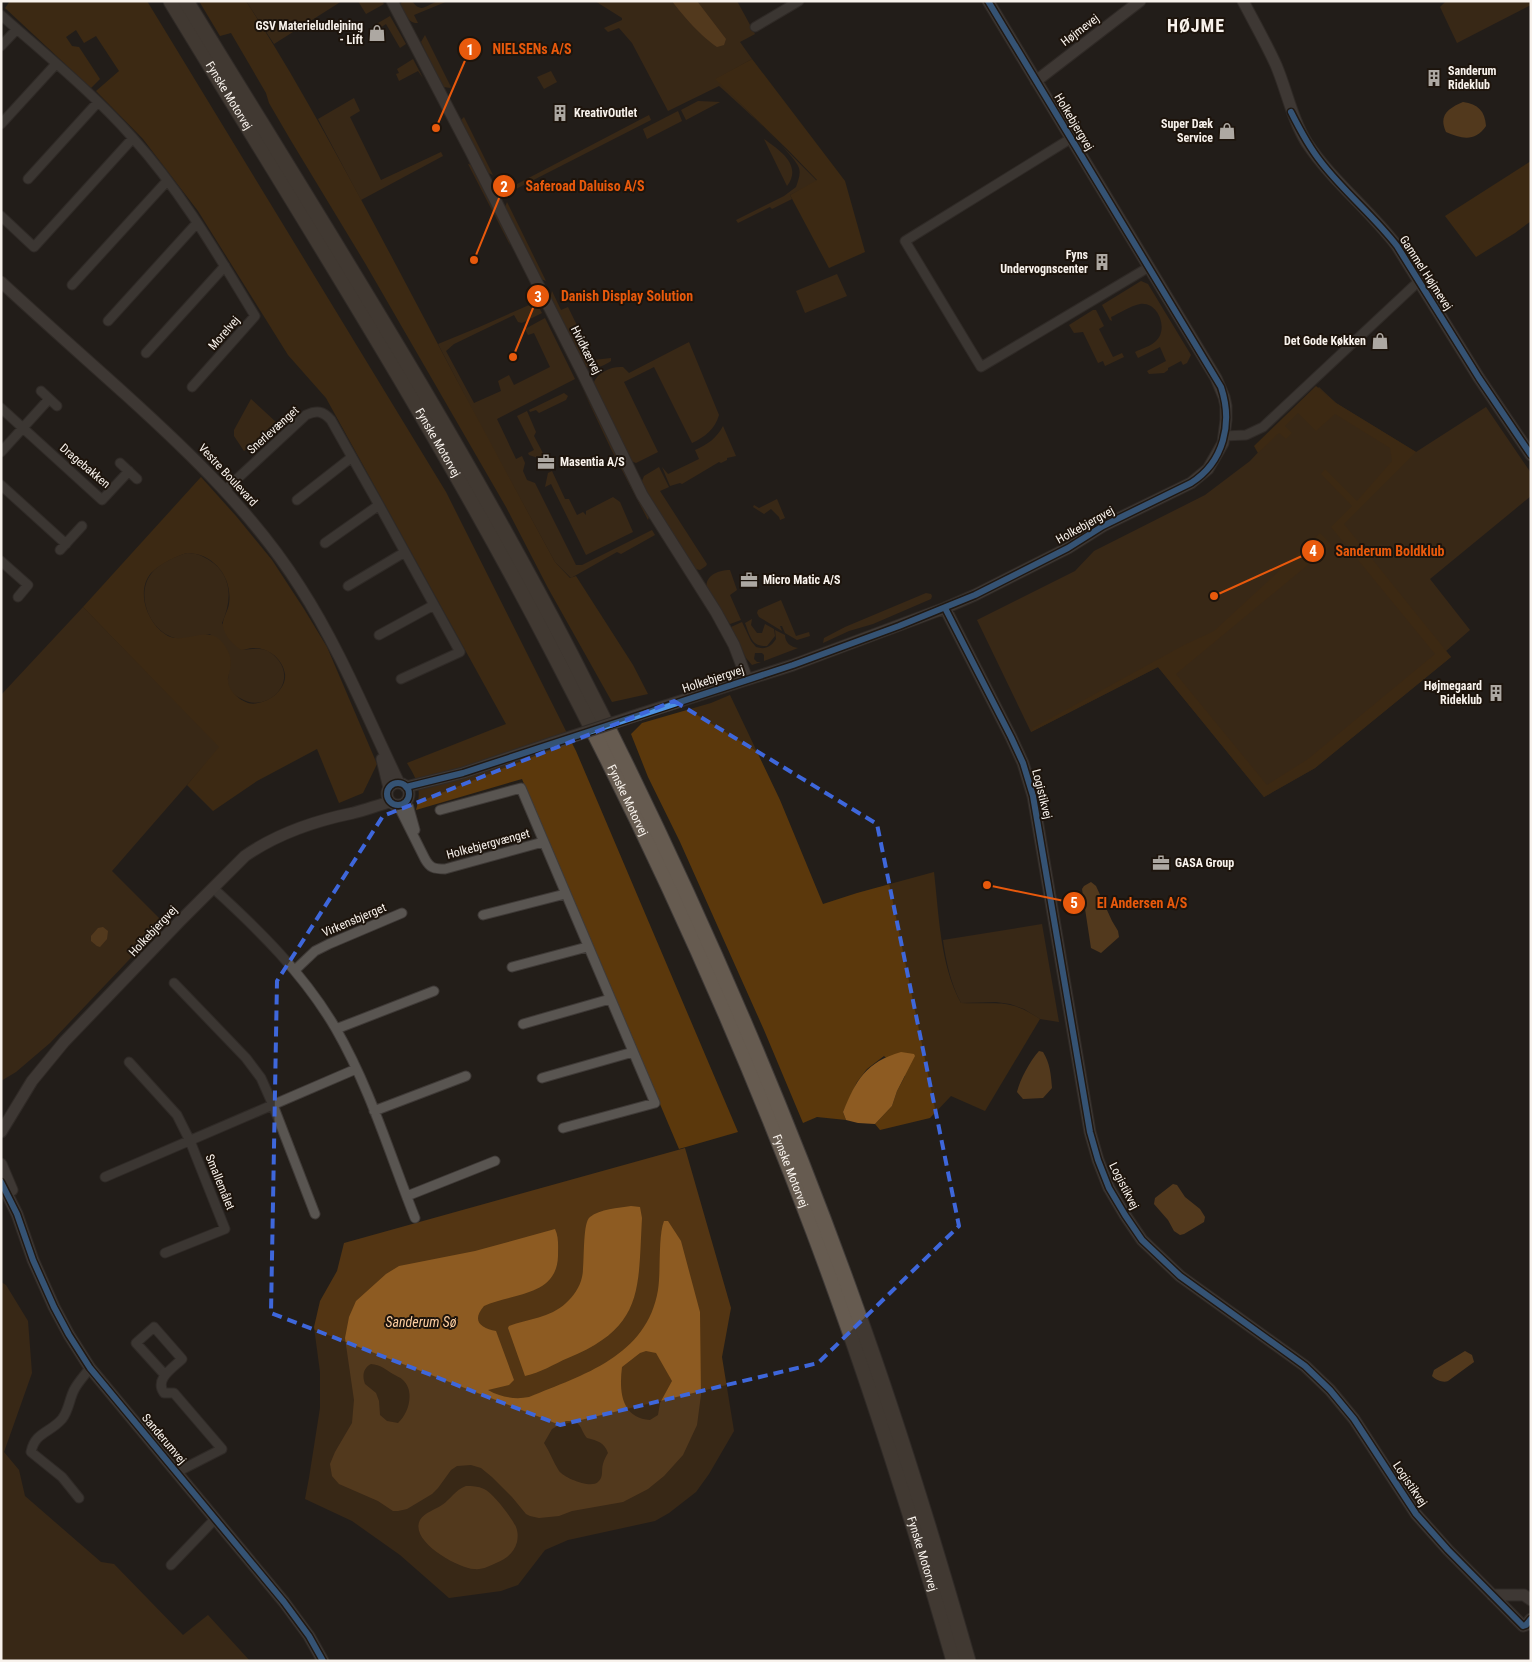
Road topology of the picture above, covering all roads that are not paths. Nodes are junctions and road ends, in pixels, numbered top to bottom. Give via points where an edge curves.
1 (171, 1) edge
2 (186, 1) edge
3 (392, 1) edge
4 (799, 1) edge
5 (988, 1) edge
6 (1140, 1) edge
7 (1243, 1) edge
8 (1, 15) edge
9 (755, 27) dead end
10 (17, 29) junction
11 (1, 46) edge
12 (56, 64) junction
13 (1036, 81) junction
14 (98, 102) junction
15 (1, 124) edge
16 (133, 138) junction
17 (1070, 139) junction
18 (28, 179) dead end
19 (167, 181) junction
20 (1, 216) edge
21 (197, 223) junction
22 (225, 266) junction
23 (1149, 267) junction
24 (1420, 281) junction
25 (1, 282) edge
26 (72, 285) dead end
27 (108, 321) dead end
28 (146, 353) dead end
29 (192, 387) dead end
30 (41, 391) dead end
31 (49, 399) junction
32 (57, 406) dead end
33 (1, 408) edge
34 (23, 428) junction
35 (1224, 436) junction
36 (1, 452) edge
37 (1531, 455) edge
38 (352, 457) junction
39 (120, 464) dead end
40 (128, 471) junction
41 (137, 479) dead end
42 (1, 486) edge
43 (225, 490) junction
44 (297, 500) dead end
45 (379, 505) junction
46 (82, 526) dead end
47 (325, 542) dead end
48 (405, 552) junction
49 (1, 561) edge
50 (348, 586) dead end
51 (18, 597) dead end
52 (434, 605) junction
53 (945, 608) junction
54 (379, 635) dead end
55 (401, 679) dead end
56 (747, 679) junction
57 (398, 794) junction
58 (440, 810) dead end
59 (543, 842) junction
60 (213, 888) junction
61 (565, 894) junction
62 (402, 913) dead end
63 (483, 915) dead end
64 (587, 946) junction
65 (512, 967) dead end
66 (295, 970) junction
67 (174, 984) dead end
68 (434, 991) dead end
69 (610, 1000) junction
70 (524, 1024) dead end
71 (336, 1029) junction
72 (633, 1052) junction
73 (129, 1062) dead end
74 (356, 1069) junction
75 (466, 1076) dead end
76 (542, 1078) dead end
77 (17, 1104) junction
78 (273, 1105) junction
79 (374, 1111) junction
80 (1, 1118) edge
81 (563, 1128) dead end
82 (1, 1132) edge
83 (190, 1141) junction
84 (495, 1161) dead end
85 (1, 1164) edge
86 (105, 1177) dead end
87 (1, 1182) edge
88 (406, 1196) junction
89 (17, 1214) junction
90 (315, 1214) dead end
91 (416, 1218) dead end
92 (166, 1252) dead end
93 (90, 1368) junction
94 (165, 1375) junction
95 (176, 1472) junction
96 (79, 1498) dead end
97 (214, 1520) junction
98 (171, 1565) dead end
99 (1492, 1595) junction
100 (1531, 1600) edge
101 (1531, 1619) edge
102 (323, 1661) edge
103 (954, 1661) edge
104 (968, 1661) edge

1 - 103 highway, Fynske Motorvej via 469,497 552,649 625,794 732,1027 812,1228 874,1402
2 - 104 highway, Fynske Motorvej via 387,330 481,491 571,655 638,789 744,1021 825,1222 888,1398
3 - 56 street, Hvidkærvej via 642,495 716,612
4 - 9 street
5 - 13 street, Holkebjergvej
6 - 13 street, Højmevej
7 - 24 street, Gammel Højmevej via 1276,67 1306,142 1382,226
8 - 10 street, Morelvej
10 - 11 street
10 - 12 street, Morelvej
12 - 14 street, Morelvej
12 - 15 street
13 - 17 street, Holkebjergvej
14 - 16 street, Morelvej
14 - 18 street
16 - 19 street, Morelvej
16 - 20 street via 34,247
17 - 23 street, Holkebjergvej
17 - 23 street, Holkebjergvej via 904,241 981,368
19 - 21 street, Morelvej
19 - 26 street
21 - 22 street, Morelvej
21 - 27 street
22 - 28 street
22 - 29 street, Morelvej via 255,316
23 - 35 street, Holkebjergvej via 1220,387 1226,413
24 - 35 street via 1263,427 1246,435
24 - 37 street, Gammel Højmevej
25 - 43 street, Vestre Boulevard via 176,440
30 - 31 street
31 - 32 street
31 - 34 street
33 - 34 street, Dragebakken
34 - 36 street
34 - 40 street, Dragebakken via 102,500
35 - 53 street, Holkebjergvej via 1211,464 1191,483
38 - 43 street, Snerlevænget via 325,414 313,412
38 - 44 street
38 - 45 street, Snerlevænget
39 - 40 street, Dragebakken
40 - 41 street, Dragebakken
42 - 46 street via 63,547
43 - 57 street, Vestre Boulevard via 276,552 310,602 338,652 375,733
45 - 47 street
45 - 48 street, Snerlevænget
48 - 50 street
48 - 52 street, Snerlevænget
49 - 51 street via 28,585
52 - 54 street
52 - 55 street, Snerlevænget via 460,652
53 - 56 street, Holkebjergvej
53 - 99 street, Logistikvej via 1011,737 1033,796 1090,1132 1103,1174 1117,1202 1142,1240 1167,1265 1304,1366 1330,1390 1354,1419 1416,1514
56 - 57 street, Holkebjergvej, bridge
57 - 59 street, Holkebjergvænget via 421,850 435,869
57 - 60 street, Holkebjergvej via 288,831 257,848
58 - 59 street, Holkebjergvænget via 521,788
59 - 61 street, Holkebjergvænget
60 - 66 street
60 - 77 street, Holkebjergvej via 64,1042
61 - 63 street
61 - 64 street, Holkebjergvænget
62 - 66 street, Virkensbjerget via 315,951
64 - 65 street
64 - 69 street, Holkebjergvænget
66 - 71 street
67 - 78 street via 246,1058
68 - 71 street
69 - 70 street
69 - 72 street, Holkebjergvænget
71 - 74 street
72 - 76 street
72 - 81 street, Holkebjergvænget via 655,1103
73 - 83 street, Smallemålet via 177,1115
74 - 78 street
74 - 79 street
75 - 79 street
77 - 80 street, Holkebjergvej
77 - 82 street, Holkebjergvej
78 - 83 street
78 - 90 street
79 - 88 street
83 - 86 street
83 - 92 street, Smallemålet via 225,1228
84 - 88 street
85 - 89 street, Sanderumvej via 14,1195
87 - 89 street, Sanderumvej
88 - 91 street
89 - 93 street, Sanderumvej via 54,1307
93 - 95 street, Sanderumvej
93 - 96 street via 74,1390 67,1412 33,1442 31,1452 62,1477
94 - 94 street via 182,1359 154,1327 136,1343
94 - 95 street, Sanderumvej via 160,1388 164,1393 174,1393 222,1448
95 - 97 street, Sanderumvej
97 - 98 street
97 - 102 street, Sanderumvej via 286,1606
99 - 100 street via 1524,1595
99 - 101 street, Logistikvej via 1523,1626

